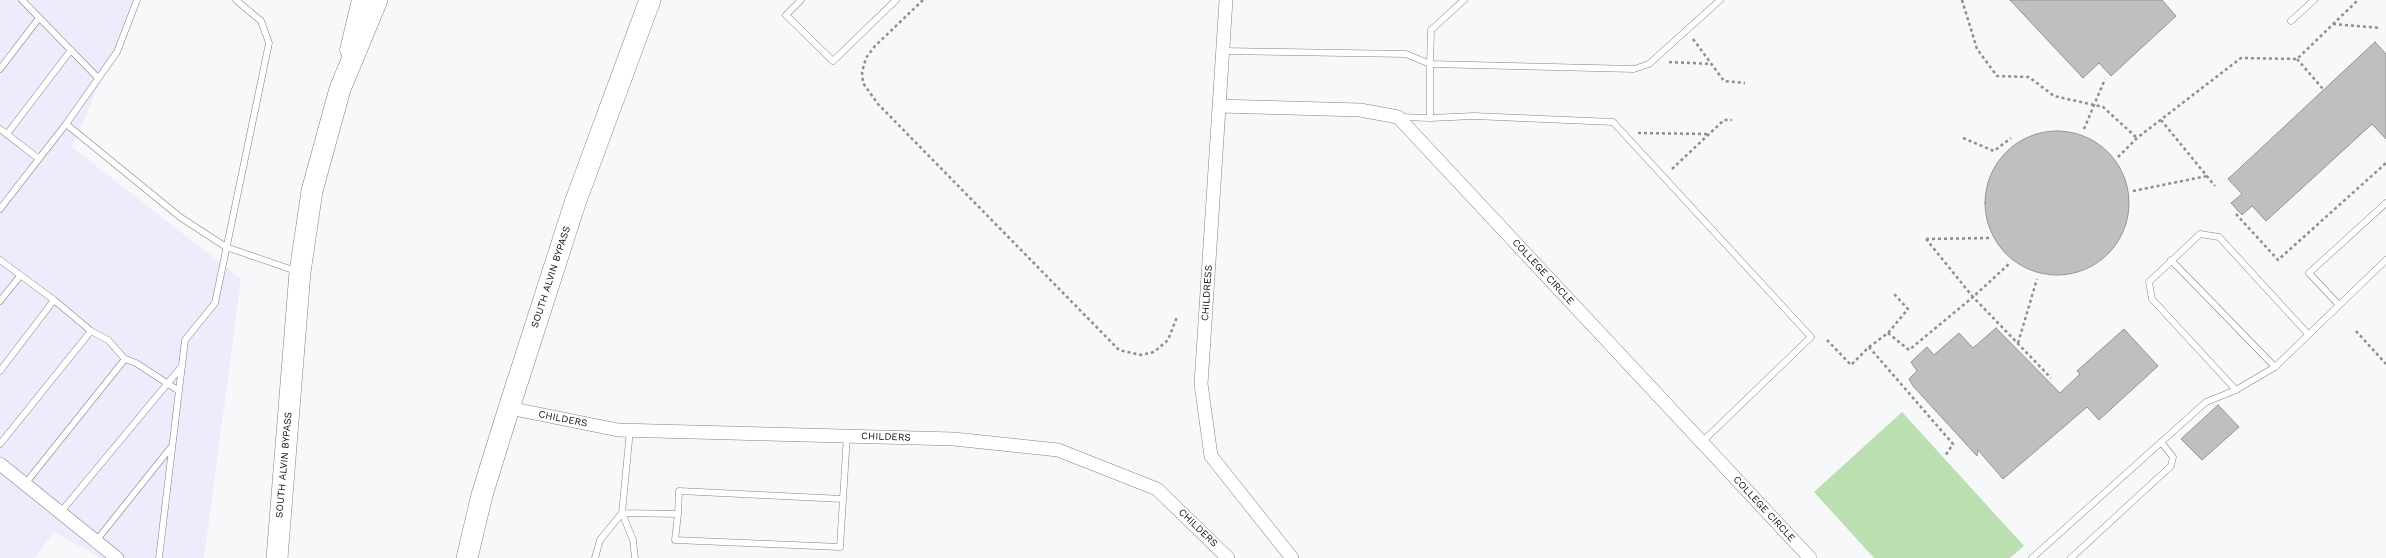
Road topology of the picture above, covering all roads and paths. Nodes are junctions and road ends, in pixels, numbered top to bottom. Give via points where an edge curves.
1 (22, 0) edge
2 (137, 0) edge
3 (236, 0) edge
4 (361, 0) edge
5 (376, 0) edge
6 (650, 0) edge
7 (801, 0) edge
8 (896, 0) edge
9 (923, 0) edge
10 (1226, 0) edge
11 (1464, 0) edge
12 (1720, 0) edge
13 (1962, 0) edge
14 (2314, 0) edge
15 (2357, 1) dead end
16 (39, 18) junction
17 (2291, 21) dead end
18 (2332, 24) junction
19 (2381, 28) dead end
20 (1692, 38) dead end
21 (71, 50) junction
22 (1223, 51) junction
23 (2297, 59) junction
24 (1668, 61) dead end
25 (1430, 64) junction
26 (1712, 64) junction
27 (0, 69) edge
28 (98, 78) junction
29 (2105, 79) dead end
30 (1745, 83) dead end
31 (340, 89) junction
32 (2323, 89) dead end
33 (2095, 105) junction
34 (1220, 106) junction
35 (1398, 117) junction
36 (1430, 118) junction
37 (1732, 120) dead end
38 (2160, 120) junction
39 (66, 124) junction
40 (0, 129) edge
41 (2084, 130) dead end
42 (1634, 133) dead end
43 (6, 134) junction
44 (1710, 134) junction
45 (1963, 138) dead end
46 (2011, 138) dead end
47 (2137, 138) junction
48 (2118, 157) dead end
49 (39, 159) junction
50 (2386, 163) edge
51 (1670, 171) dead end
52 (2207, 176) junction
53 (2215, 186) dead end
54 (2133, 191) dead end
55 (2386, 203) edge
56 (0, 209) edge
57 (2236, 214) dead end
58 (1988, 238) dead end
59 (226, 247) junction
60 (0, 260) edge
61 (2171, 260) junction
62 (2386, 260) edge
63 (2010, 263) dead end
64 (300, 272) junction
65 (20, 276) junction
66 (2037, 279) dead end
67 (1894, 294) dead end
68 (1972, 297) junction
69 (54, 300) junction
70 (0, 301) edge
71 (2339, 305) junction
72 (1177, 316) dead end
73 (91, 331) junction
74 (2356, 331) dead end
75 (1888, 332) junction
76 (2308, 334) junction
77 (1827, 340) dead end
78 (2018, 343) junction
79 (1869, 347) junction
80 (125, 359) junction
81 (2386, 364) edge
82 (182, 366) junction
83 (2275, 367) junction
84 (0, 371) edge
85 (2051, 378) dead end
86 (168, 384) junction
87 (179, 390) junction
88 (2236, 390) junction
89 (509, 408) junction
90 (630, 430) junction
91 (847, 435) junction
92 (1702, 442) junction
93 (2160, 442) junction
94 (0, 444) edge
95 (172, 445) junction
96 (1945, 456) dead end
97 (0, 464) edge
98 (25, 484) junction
99 (844, 499) junction
100 (60, 513) junction
101 (622, 513) junction
102 (678, 514) junction
103 (96, 541) junction
104 (117, 558) edge
105 (159, 558) edge
106 (277, 558) edge
107 (467, 558) edge
108 (595, 558) edge
109 (635, 558) edge
110 (1228, 558) edge
111 (1292, 558) edge
112 (1810, 558) edge
113 (2032, 558) edge
114 (2071, 558) edge

1 - 16 lane
2 - 28 lane via 117,52
3 - 59 lane via 261,21 269,42
4 - 31 main road
5 - 31 main road, SOUTH ALVIN BYPASS
6 - 89 main road, SOUTH ALVIN BYPASS via 575,203
7 - 8 lane via 786,15 833,61
9 - 72 path via 866,58 862,72 863,83 878,104 1119,350 1141,355 1154,352 1168,340
10 - 22 street, CHILDRESS
11 - 25 lane via 1431,30
12 - 25 lane via 1649,64 1634,69
13 - 33 path via 1977,49 1997,76 2029,77 2054,96
14 - 17 lane
15 - 18 path
16 - 21 lane
16 - 27 lane
18 - 19 path
18 - 23 path
20 - 26 path
21 - 28 lane
21 - 43 lane
22 - 25 lane via 1406,54
22 - 34 street, CHILDRESS
23 - 32 path
23 - 38 path via 2241,58
24 - 26 path
25 - 36 lane
26 - 30 path via 1724,81
28 - 39 lane
29 - 33 path
31 - 64 main road, SOUTH ALVIN BYPASS via 312,191
33 - 41 path
33 - 47 path via 2103,107
34 - 35 street via 1360,110
34 - 111 street, CHILDRESS via 1201,384 1210,456
35 - 36 lane
35 - 92 street, COLLEGE CIRCLE
36 - 92 lane via 1474,116 1613,122 1811,338
37 - 44 path via 1724,120
38 - 47 path
38 - 52 path
39 - 49 lane
39 - 59 lane via 180,217
40 - 43 lane
42 - 44 path
43 - 49 lane
44 - 51 path
45 - 46 path via 1994,151
47 - 48 path
49 - 56 lane
50 - 57 path via 2278,260
52 - 53 path
52 - 54 path
55 - 71 lane via 2309,273
58 - 68 path via 1926,239
59 - 64 lane
59 - 82 lane via 215,303 185,340
60 - 65 lane
61 - 76 lane via 2200,234 2219,237
61 - 83 lane
61 - 88 lane via 2149,282 2152,299
62 - 71 lane
63 - 68 path
64 - 106 main road, SOUTH ALVIN BYPASS
65 - 69 lane
65 - 70 lane
66 - 78 path
67 - 75 path via 1908,309
68 - 75 path via 1909,350
68 - 78 path
69 - 73 lane
69 - 84 lane
71 - 76 lane
73 - 80 lane via 108,340
73 - 94 lane
74 - 81 path
75 - 79 path
76 - 83 lane
77 - 79 path via 1851,365
78 - 85 path
79 - 96 path via 1953,444
80 - 86 lane
80 - 98 lane
82 - 86 lane
82 - 87 lane
83 - 88 lane
86 - 87 lane
86 - 100 lane
87 - 95 lane
88 - 93 lane via 2206,402
89 - 90 street, CHILDERS via 618,430
89 - 107 main road, SOUTH ALVIN BYPASS via 482,495
90 - 91 street, CHILDERS
90 - 101 lane
91 - 99 lane
91 - 110 street, CHILDERS via 954,439 1058,450 1157,489
92 - 112 street, COLLEGE CIRCLE
93 - 113 lane
93 - 114 lane via 2173,457 2171,466
95 - 103 lane
95 - 105 lane
97 - 98 street
98 - 100 street
99 - 102 lane via 679,491
99 - 102 lane via 840,547 675,540
100 - 103 street
101 - 102 lane
101 - 108 lane via 600,540
101 - 109 lane via 633,540
103 - 104 street

